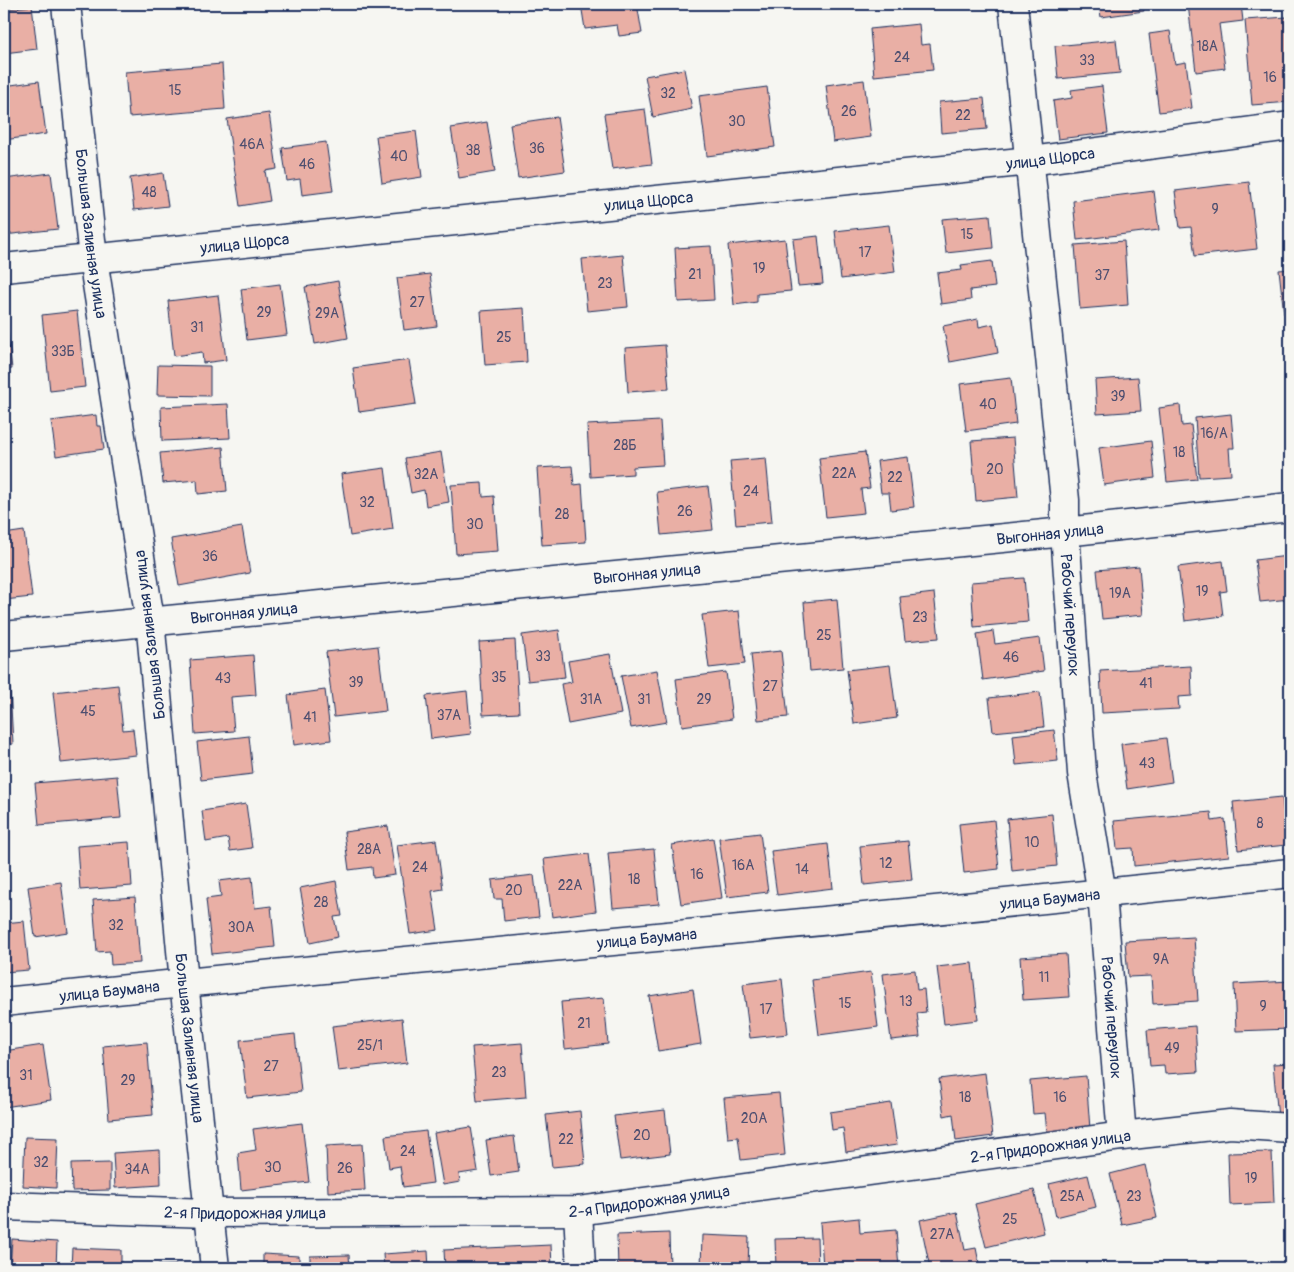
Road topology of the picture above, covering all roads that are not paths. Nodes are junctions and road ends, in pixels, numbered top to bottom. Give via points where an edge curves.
1 (66, 4) edge
2 (1013, 4) edge
3 (1290, 126) edge
4 (1030, 162) junction
5 (93, 259) junction
6 (4, 268) edge
7 (1290, 507) edge
8 (1065, 532) junction
9 (150, 620) junction
10 (4, 636) edge
11 (1290, 873) edge
12 (1102, 894) junction
13 (184, 982) junction
14 (4, 1002) edge
15 (1290, 1128) edge
16 (1122, 1136) junction
17 (4, 1206) edge
18 (578, 1211) junction
19 (208, 1213) junction
20 (214, 1268) edge
21 (581, 1268) edge

1 - 5 street, Большая Заливная улица
2 - 4 street, Рабочий переулок
3 - 4 street, улица Щорса
4 - 5 street, улица Щорса
4 - 8 street, Рабочий переулок via 1065,500
5 - 6 street, улица Щорса
5 - 9 street, Большая Заливная улица
7 - 8 street, Выгонная улица
8 - 9 street, Выгонная улица
8 - 12 street, Рабочий переулок via 1082,773
9 - 10 street, Выгонная улица
9 - 13 street, Большая Заливная улица
11 - 12 street, улица Баумана
12 - 13 street, улица Баумана
12 - 16 street, Рабочий переулок
13 - 14 street, улица Баумана
13 - 19 street, Большая Заливная улица
15 - 16 street, 2-я Придорожная улица via 1230,1124
16 - 18 street, 2-я Придорожная улица
17 - 19 street, 2-я Придорожная улица
18 - 19 street, 2-я Придорожная улица
18 - 21 street
19 - 20 street, Большая Заливная улица

